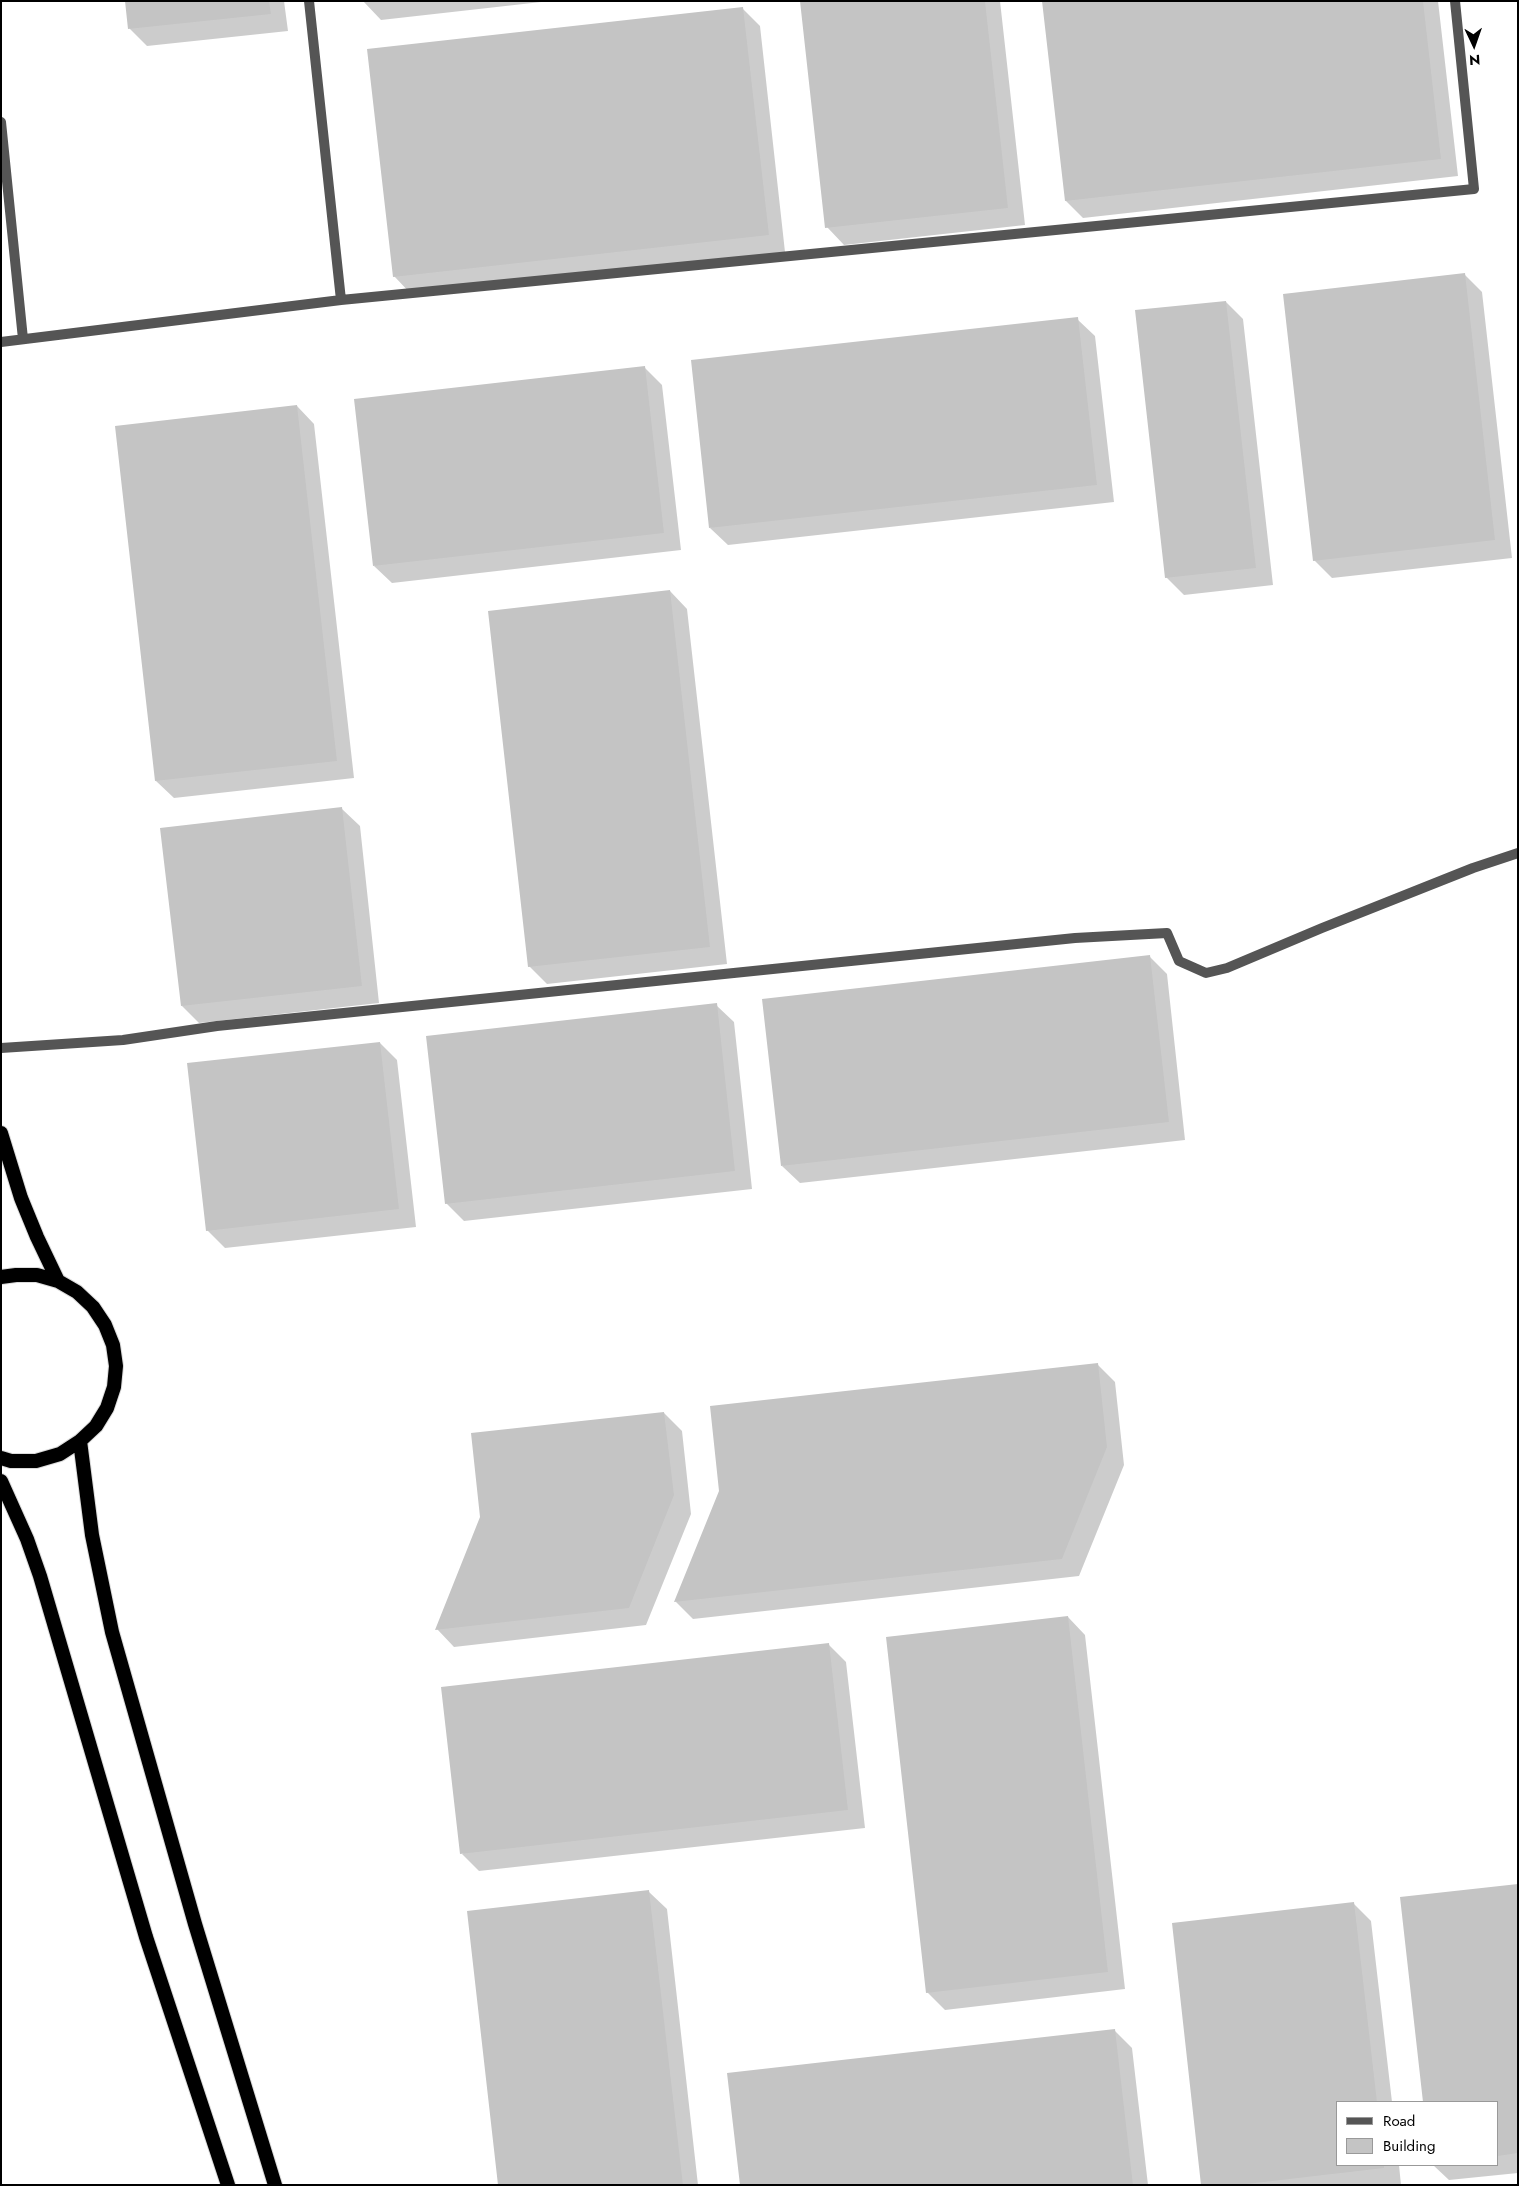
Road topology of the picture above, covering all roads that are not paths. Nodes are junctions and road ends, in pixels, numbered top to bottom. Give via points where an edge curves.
1 (309, 1) edge
2 (1455, 1) edge
3 (1, 122) edge
4 (341, 300) junction
5 (23, 339) junction
6 (1, 342) edge
7 (1518, 853) edge
8 (1, 1048) edge
9 (1, 1133) edge
10 (1, 1277) edge
11 (58, 1281) junction
12 (80, 1441) junction
13 (1, 1458) edge
14 (1, 1481) edge
15 (228, 2185) edge
16 (275, 2185) edge

1 - 4 street
2 - 4 street via 1474,189
3 - 5 street
4 - 5 street
5 - 6 street
7 - 8 street via 1455,875 1227,968 1206,973 1179,961 1167,933 1075,938 237,1024 123,1040
9 - 11 highway via 36,1237
10 - 11 highway via 38,1275
11 - 12 highway via 93,1307 105,1325 116,1366 107,1408 96,1426
12 - 13 highway via 60,1454 36,1461
12 - 16 highway via 92,1535 112,1632 195,1924
14 - 15 highway via 40,1576 146,1937

